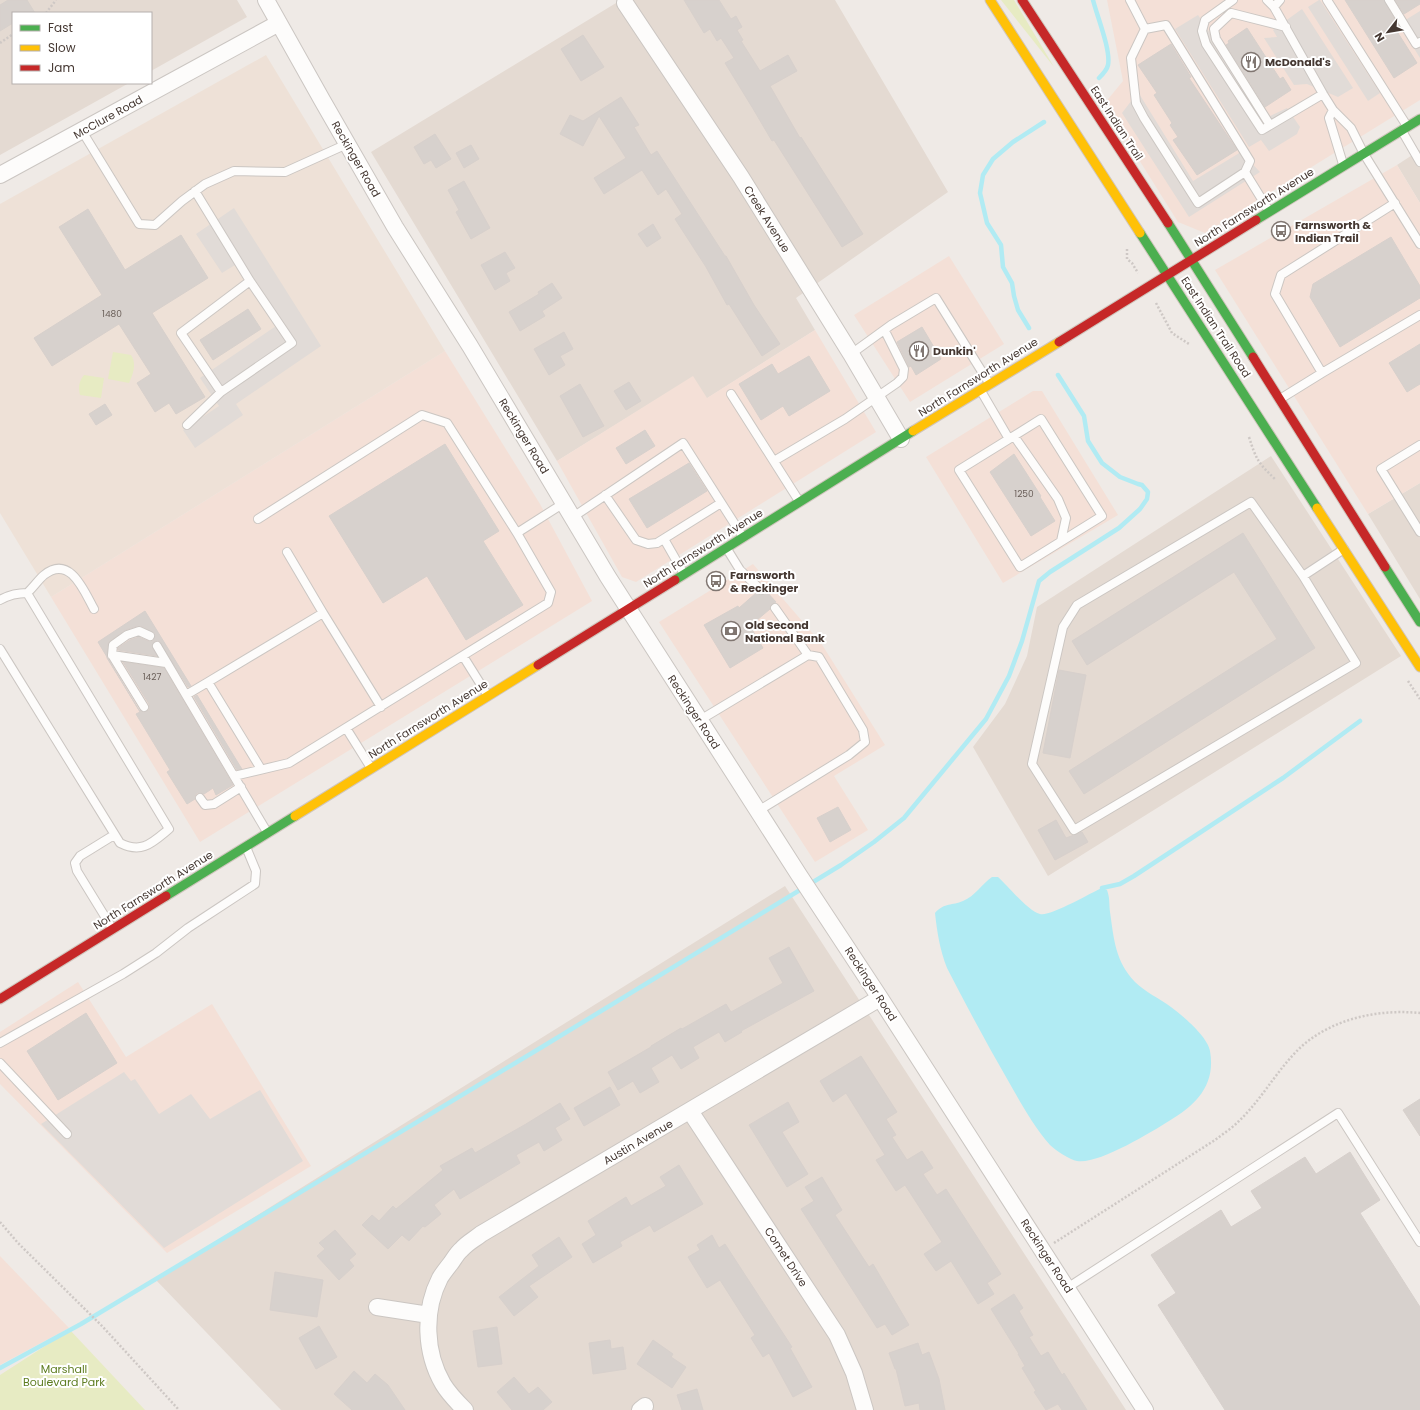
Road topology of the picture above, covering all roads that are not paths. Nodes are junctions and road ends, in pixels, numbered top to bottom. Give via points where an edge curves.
1 (266, 0) edge
2 (990, 0) edge
3 (1022, 0) edge
4 (1130, 0) edge
5 (1233, 0) edge
6 (1267, 0) edge
7 (1280, 0) edge
8 (1326, 0) edge
9 (1389, 0) edge
10 (625, 3) dead end
11 (1274, 7) junction
12 (279, 23) junction
13 (1145, 28) junction
14 (1286, 28) junction
15 (1420, 42) edge
16 (1323, 94) junction
17 (1333, 110) junction
18 (1420, 119) edge
19 (1270, 125) junction
20 (1404, 128) junction
21 (82, 131) junction
22 (347, 144) junction
23 (1364, 154) junction
24 (1420, 162) edge
25 (1344, 166) junction
26 (1245, 172) junction
27 (0, 175) edge
28 (195, 191) junction
29 (1395, 203) junction
30 (1269, 212) junction
31 (1420, 244) edge
32 (1192, 260) junction
33 (1168, 274) junction
34 (250, 280) junction
35 (1420, 315) edge
36 (885, 331) junction
37 (851, 354) junction
38 (1322, 373) junction
39 (990, 384) junction
40 (980, 390) junction
41 (222, 392) junction
42 (731, 394) dead end
43 (876, 397) junction
44 (1279, 399) junction
45 (186, 425) dead end
46 (1012, 438) junction
47 (901, 439) junction
48 (1420, 445) edge
49 (774, 461) junction
50 (605, 496) junction
51 (800, 502) junction
52 (564, 503) junction
53 (721, 503) junction
54 (572, 517) junction
55 (258, 519) dead end
56 (517, 532) junction
57 (1420, 532) edge
58 (743, 537) junction
59 (664, 539) junction
60 (1061, 541) junction
61 (726, 548) junction
62 (1344, 549) junction
63 (286, 552) dead end
64 (684, 574) junction
65 (1303, 576) junction
66 (761, 590) dead end
67 (27, 593) junction
68 (0, 600) edge
69 (775, 608) dead end
70 (94, 609) dead end
71 (629, 609) junction
72 (324, 613) junction
73 (1420, 622) edge
74 (150, 636) dead end
75 (157, 646) dead end
76 (0, 649) edge
77 (112, 655) junction
78 (808, 655) junction
79 (463, 656) junction
80 (166, 663) junction
81 (1420, 667) edge
82 (208, 682) junction
83 (186, 696) junction
84 (488, 696) junction
85 (144, 707) dead end
86 (381, 707) junction
87 (700, 720) junction
88 (346, 728) junction
89 (371, 768) junction
90 (261, 769) junction
91 (234, 776) junction
92 (241, 788) junction
93 (200, 798) dead end
94 (758, 811) junction
95 (268, 832) junction
96 (114, 835) junction
97 (245, 846) junction
98 (113, 929) junction
99 (880, 998) junction
100 (0, 999) edge
101 (0, 1043) edge
102 (0, 1063) edge
103 (690, 1111) junction
104 (67, 1134) dead end
105 (1420, 1242) edge
106 (1067, 1288) junction
107 (377, 1307) dead end
108 (429, 1315) junction
109 (465, 1410) edge
110 (865, 1410) edge
111 (1145, 1410) edge

1 - 12 street, Reckinger Road
2 - 33 main road, East Indian Trail Road
3 - 32 main road, East Indian Trail
4 - 13 lane
5 - 19 lane via 1205,20 1202,31 1206,44 1262,130
6 - 11 lane
7 - 11 lane
8 - 20 lane
9 - 15 lane via 1416,44
10 - 37 street, Creek Avenue via 741,177
11 - 14 lane
12 - 21 street, McClure Road
12 - 22 street, Reckinger Road
13 - 26 lane via 1166,25 1250,161
13 - 26 lane via 1131,58 1136,103 1198,203
14 - 16 lane
14 - 19 lane via 1231,13 1214,29 1216,39
16 - 17 lane
16 - 19 lane
17 - 23 lane via 1351,128
17 - 25 lane via 1329,118
18 - 20 main road, North Farnsworth Avenue
20 - 23 main road, North Farnsworth Avenue
20 - 24 lane
21 - 27 street, McClure Road
21 - 28 lane via 139,224 155,225
22 - 28 lane via 285,172 234,171
22 - 52 street, Reckinger Road
23 - 25 main road, North Farnsworth Avenue
23 - 29 lane
25 - 30 main road, North Farnsworth Avenue
26 - 30 lane
28 - 34 lane
29 - 31 lane
29 - 38 lane via 1281,275 1276,294
30 - 32 main road, North Farnsworth Avenue
32 - 33 main road, North Farnsworth Avenue
32 - 44 main road, East Indian Trail Road
33 - 39 main road, North Farnsworth Avenue
33 - 62 main road, East Indian Trail Road
34 - 41 lane via 181,333
34 - 41 lane via 292,343
35 - 38 lane
36 - 37 lane
36 - 39 lane via 936,298
36 - 43 lane via 904,369 904,377
37 - 43 street, Creek Avenue
38 - 44 lane
39 - 40 main road, North Farnsworth Avenue
40 - 46 lane
40 - 47 main road, North Farnsworth Avenue
41 - 45 lane
42 - 49 lane
43 - 47 street, Creek Avenue
43 - 49 lane via 845,419
44 - 73 main road, East Indian Trail Road
46 - 60 lane via 1058,499 1066,518
46 - 60 lane via 1042,419 1102,516
46 - 60 lane via 959,470 1020,567
47 - 51 main road, North Farnsworth Avenue
48 - 57 lane via 1381,469
49 - 51 lane
50 - 53 lane via 683,443
50 - 54 lane
50 - 59 lane via 636,540 648,544
51 - 58 main road, North Farnsworth Avenue
52 - 54 street, Reckinger Road
52 - 56 lane
53 - 58 lane
53 - 59 lane
54 - 71 street, Reckinger Road
55 - 56 lane via 422,415 447,423
56 - 79 lane via 551,592 548,603
58 - 61 main road, North Farnsworth Avenue
59 - 64 lane
61 - 64 main road, North Farnsworth Avenue
61 - 66 lane via 740,570
62 - 65 lane
62 - 81 main road, East Indian Trail Road
63 - 72 lane
64 - 71 main road, North Farnsworth Avenue
65 - 65 lane via 1356,663 1074,830 1032,764 1063,626 1077,605 1251,502
67 - 68 lane via 16,593
67 - 70 lane via 49,572 55,569 67,570 75,578
67 - 96 lane via 169,829 151,843 138,848 130,848 120,843
69 - 78 lane
71 - 84 main road, North Farnsworth Avenue
71 - 87 street, Reckinger Road
72 - 82 lane
72 - 86 lane
74 - 77 lane via 139,630 128,635 113,645
75 - 80 lane
76 - 96 lane
77 - 80 lane
77 - 85 lane
78 - 87 lane
78 - 94 lane via 819,657 863,730 865,742 849,755
79 - 84 lane
79 - 86 lane
80 - 83 lane
82 - 83 lane
82 - 90 lane
83 - 91 lane
84 - 89 main road, North Farnsworth Avenue
86 - 88 lane
87 - 94 street, Reckinger Road
88 - 89 lane
88 - 90 lane via 289,763
89 - 95 main road, North Farnsworth Avenue
90 - 91 lane
91 - 92 lane
92 - 93 lane via 214,804 205,805
92 - 95 lane
94 - 99 street, Reckinger Road
95 - 97 main road, North Farnsworth Avenue
96 - 98 lane via 80,856 75,863 77,871
97 - 98 main road, North Farnsworth Avenue
97 - 101 lane via 256,871 255,884 123,974
98 - 100 main road, North Farnsworth Avenue
99 - 103 street, Austin Avenue
99 - 106 street, Reckinger Road
102 - 104 lane
103 - 108 street, Austin Avenue via 481,1234 461,1249 440,1278
103 - 110 street, Comet Drive via 837,1335 854,1373
105 - 106 lane via 1338,1113
106 - 111 street, Reckinger Road
107 - 108 street
108 - 109 street, Austin Avenue via 430,1349 436,1368 443,1384

